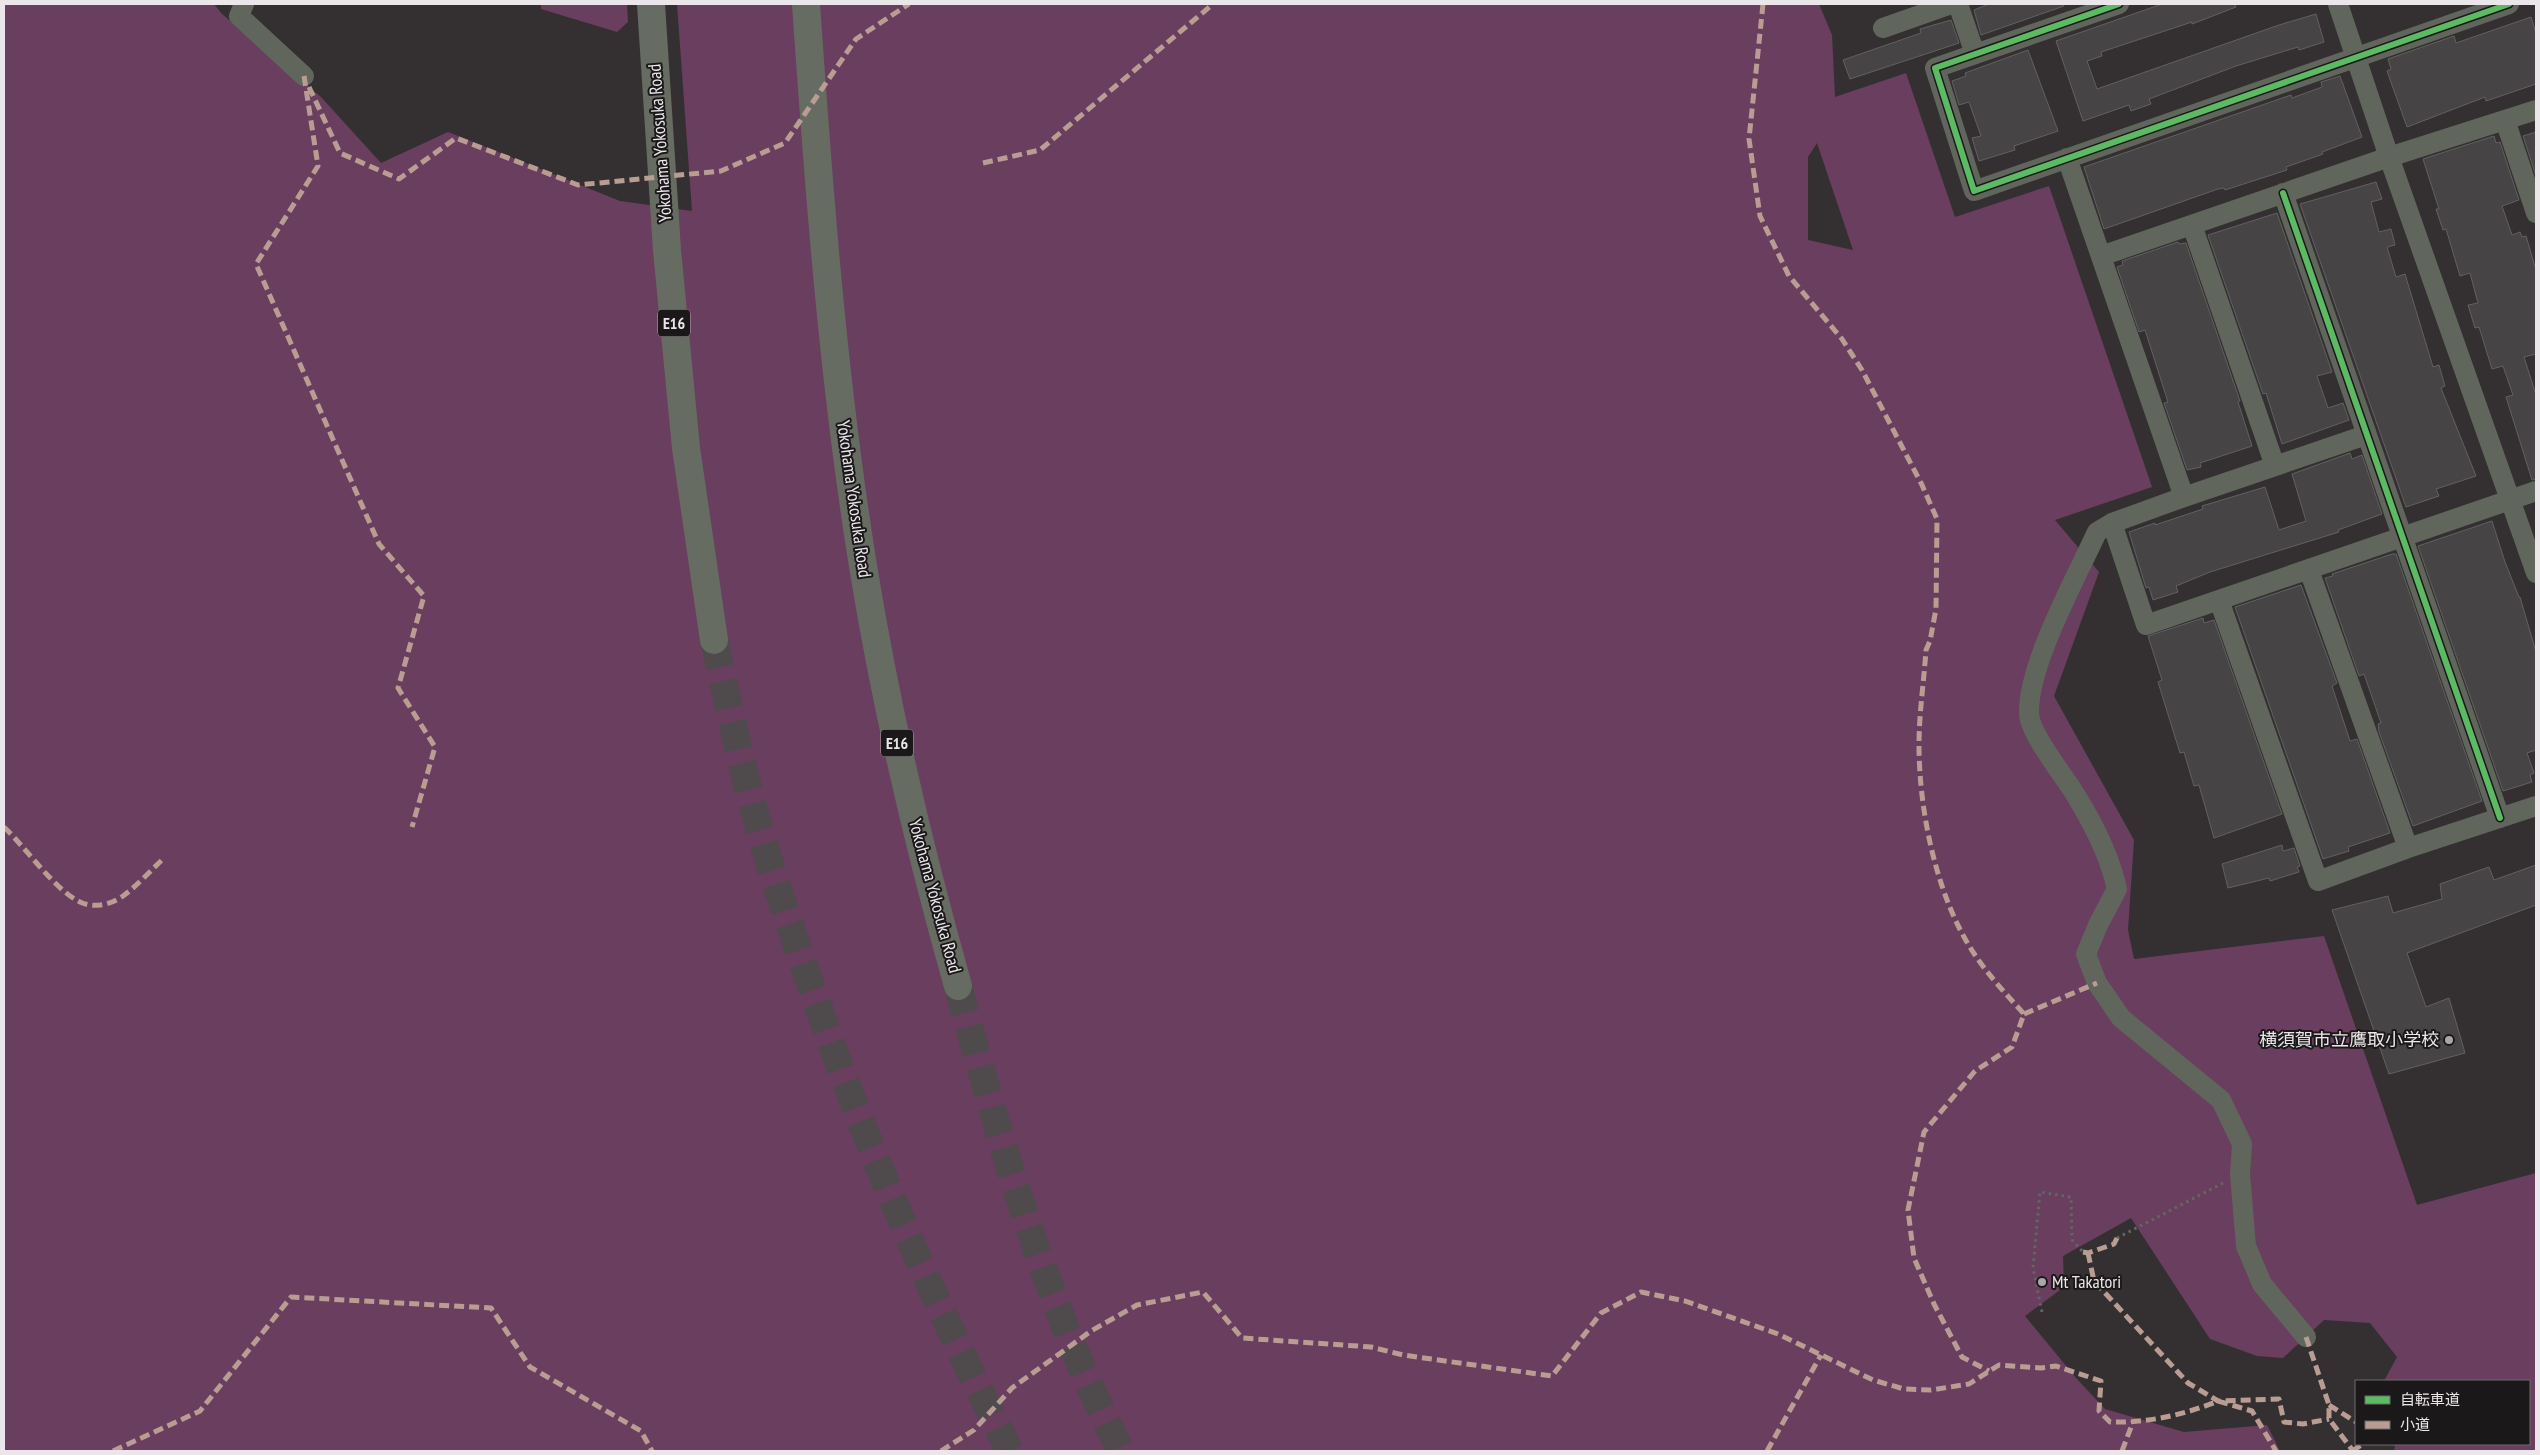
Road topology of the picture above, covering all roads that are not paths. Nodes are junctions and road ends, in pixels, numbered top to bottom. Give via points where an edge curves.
1 (244, 4) edge
2 (651, 4) edge
3 (806, 4) edge
4 (1951, 4) edge
5 (1958, 4) edge
6 (2119, 4) edge
7 (2338, 4) edge
8 (2509, 4) edge
9 (1883, 28) dead end
10 (1975, 54) junction
11 (2357, 56) junction
12 (304, 76) dead end
13 (2536, 110) edge
14 (2504, 120) junction
15 (2390, 157) junction
16 (2067, 158) junction
17 (2283, 194) junction
18 (2536, 213) edge
19 (2192, 225) junction
20 (2101, 256) junction
21 (2366, 435) junction
22 (2275, 466) junction
23 (2536, 491) edge
24 (2184, 497) junction
25 (2512, 500) junction
26 (2104, 528) junction
27 (2404, 538) junction
28 (2308, 570) junction
29 (2536, 573) edge
30 (2219, 600) junction
31 (714, 640) tunnel mouth
32 (2536, 806) edge
33 (2500, 818) junction
34 (2408, 848) junction
35 (958, 986) tunnel mouth
36 (2306, 1336) dead end

1 - 12 street via 240,16
2 - 31 highway, Yokohama Yokosuka Road / E16 via 671,290 686,448
3 - 35 highway, Yokohama Yokosuka Road / E16 via 822,239 863,567 891,719
4 - 9 street
5 - 10 street
6 - 10 street
7 - 11 street
8 - 11 street
10 - 16 street via 1935,68 1974,191
11 - 15 street
11 - 16 street
13 - 14 street
14 - 15 street
14 - 18 street
15 - 17 street
15 - 25 street
16 - 20 street
17 - 19 street
17 - 21 street
19 - 20 street
19 - 22 street
20 - 24 street
21 - 22 street
21 - 27 street
22 - 24 street
23 - 25 street
24 - 26 street
25 - 27 street
25 - 29 street
26 - 30 street via 2146,625
26 - 36 street via 2038,664 2029,714 2040,742 2078,799 2112,864 2117,889 2086,954 2097,983 2121,1018 2221,1100 2242,1144 2240,1174 2246,1246 2262,1284
27 - 28 street
27 - 33 street
28 - 30 street
28 - 34 street
30 - 34 street via 2318,881
32 - 33 street
33 - 34 street

